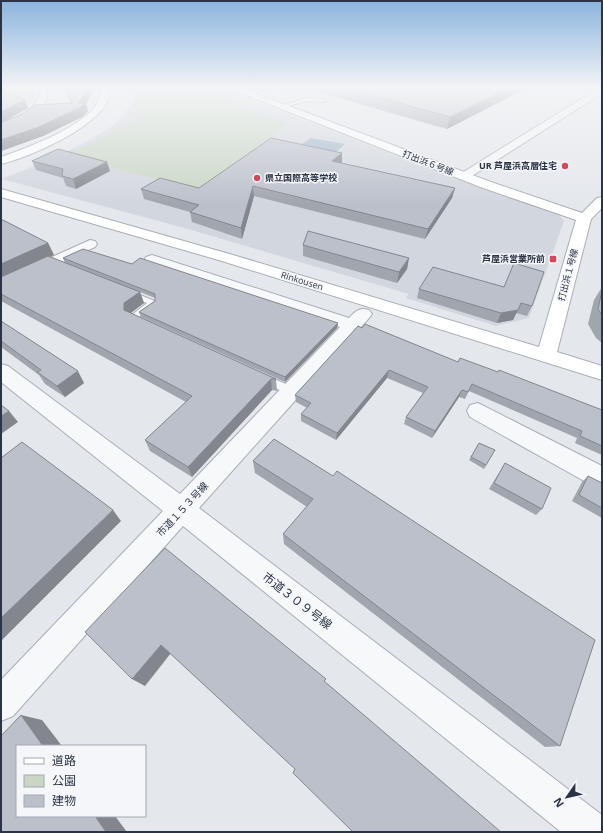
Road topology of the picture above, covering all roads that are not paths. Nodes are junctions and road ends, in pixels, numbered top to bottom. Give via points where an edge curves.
1 (75, 126) edge
2 (330, 126) edge
3 (544, 126) edge
4 (1, 161) edge
5 (463, 176) junction
6 (1, 193) edge
7 (602, 201) edge
8 (584, 218) junction
9 (90, 244) dead end
10 (152, 260) edge
11 (1, 286) edge
12 (116, 288) edge
13 (147, 325) edge
14 (546, 356) junction
15 (1, 371) edge
16 (602, 373) edge
17 (255, 374) edge
18 (292, 391) junction
19 (478, 411) dead end
20 (602, 478) edge
21 (182, 510) junction
22 (1, 704) edge
23 (592, 832) edge

1 - 4 street via 37,147
2 - 5 street, 打出浜６号線
3 - 5 street
5 - 8 street, 打出浜６号線
6 - 14 street, Rinkousen via 270,271
7 - 8 street
8 - 14 street, 打出浜１号線
9 - 11 street via 59,265
10 - 18 street, 市道１５３号線 via 357,319
12 - 13 lane via 153,302 132,318
14 - 16 street, Rinkousen
15 - 21 street, 市道３０９号線
17 - 18 lane
18 - 21 street, 市道１５３号線
19 - 20 street
21 - 22 street, 市道１５３号線
21 - 23 street, 市道３０９号線

